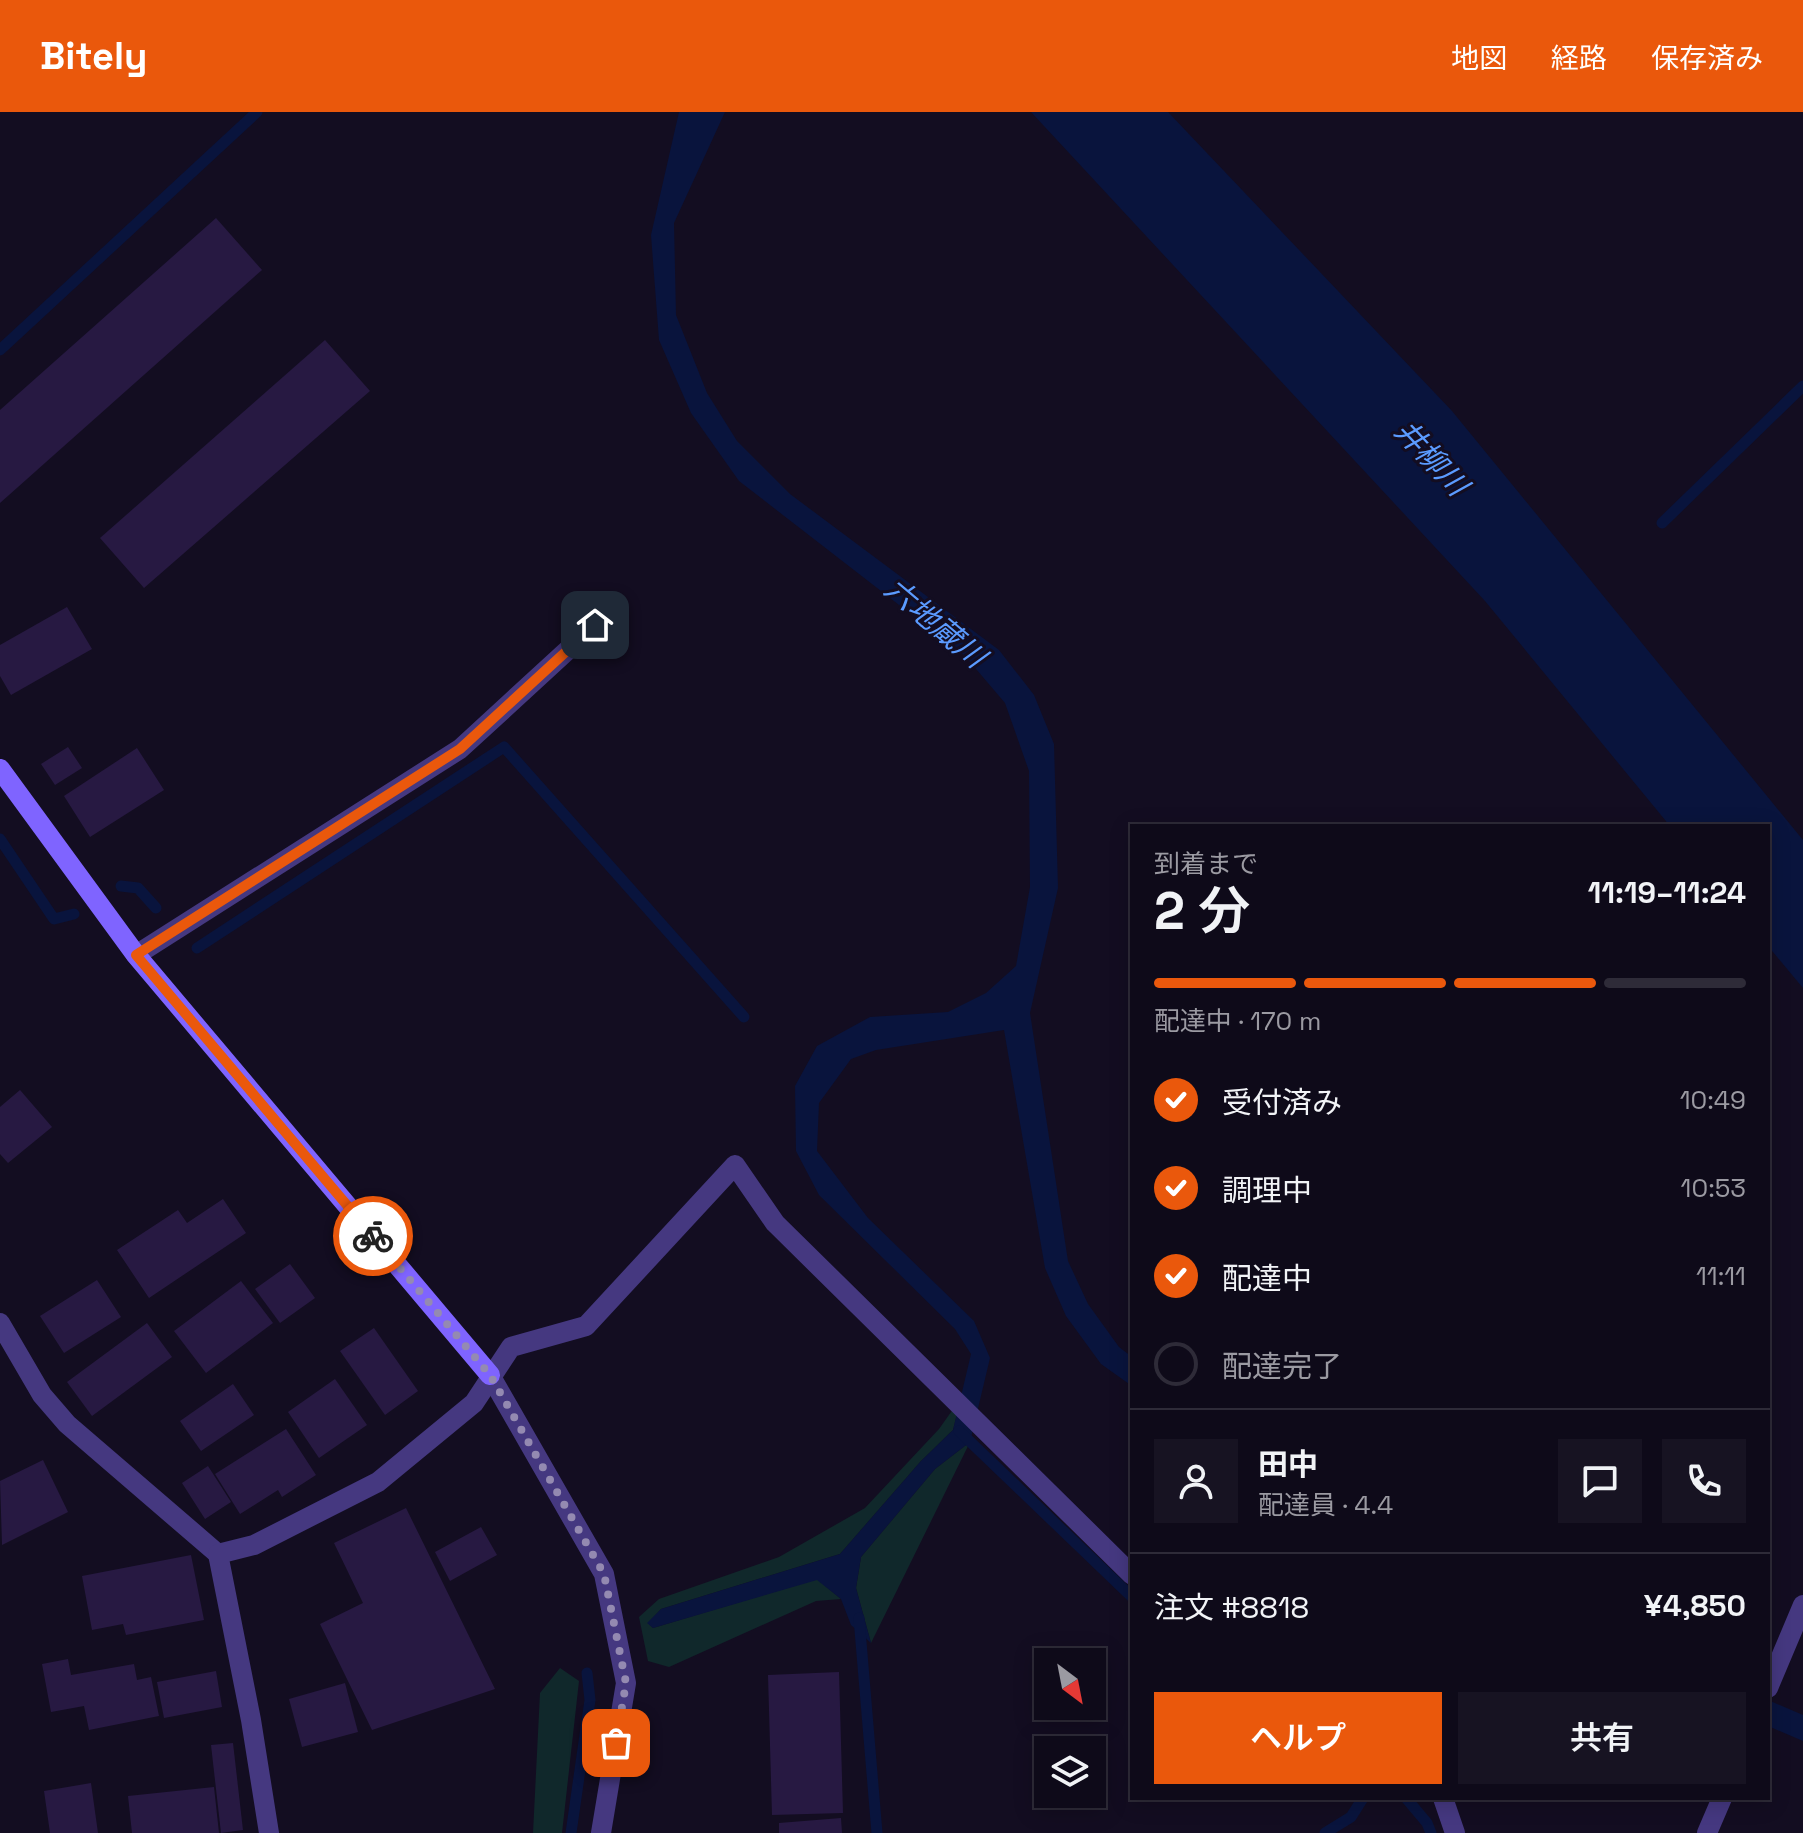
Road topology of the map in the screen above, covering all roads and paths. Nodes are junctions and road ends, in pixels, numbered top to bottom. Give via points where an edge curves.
1 (595, 625) dead end
2 (0, 769) edge
3 (136, 955) junction
4 (0, 1323) edge
5 (490, 1375) junction
6 (218, 1554) junction
7 (1130, 1573) edge
8 (1803, 1605) edge
9 (1770, 1683) edge
10 (1444, 1800) edge
11 (1721, 1800) edge
12 (269, 1833) edge
13 (601, 1833) edge
14 (1455, 1833) edge
15 (1707, 1833) edge

1 - 3 street via 460,749
2 - 3 street
3 - 5 street
4 - 6 street via 42,1395 67,1424
5 - 6 street via 474,1403 378,1482 254,1545
5 - 7 street via 511,1347 586,1326 735,1165 775,1223
5 - 13 street via 604,1574 626,1683
6 - 12 street
8 - 9 street
10 - 14 street
11 - 15 street

